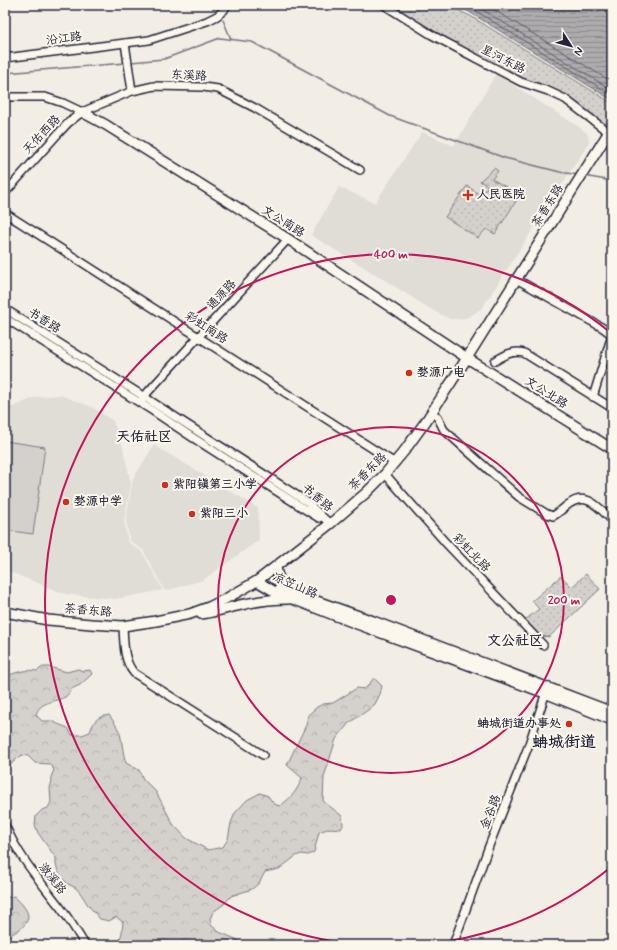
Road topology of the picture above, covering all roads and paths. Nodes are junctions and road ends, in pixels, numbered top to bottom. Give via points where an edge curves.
1 (227, 5) edge
2 (384, 5) edge
3 (125, 43) junction
4 (5, 58) edge
5 (132, 91) junction
6 (5, 97) edge
7 (82, 112) junction
8 (611, 132) edge
9 (360, 170) dead end
10 (5, 193) edge
11 (5, 214) edge
12 (288, 239) junction
13 (516, 279) junction
14 (5, 309) edge
15 (5, 318) edge
16 (199, 336) junction
17 (467, 358) junction
18 (496, 361) dead end
19 (593, 397) junction
20 (142, 400) junction
21 (612, 408) edge
22 (432, 412) junction
23 (612, 449) edge
24 (395, 463) junction
25 (385, 474) junction
26 (612, 520) edge
27 (330, 524) junction
28 (276, 567) junction
29 (257, 581) junction
30 (295, 596) junction
31 (5, 612) edge
32 (190, 614) junction
33 (123, 626) junction
34 (543, 645) dead end
35 (546, 690) junction
36 (612, 712) edge
37 (612, 720) edge
38 (262, 755) dead end
39 (5, 825) edge
40 (85, 945) edge
41 (453, 945) edge

1 - 3 street via 217,16 207,21 149,40
2 - 8 street, 星河东路 via 432,35 521,82 565,99
3 - 4 street, 沿江路
3 - 5 street
5 - 7 street, 东溪路
5 - 9 street, 东溪路 via 154,86 203,86 218,89
6 - 7 street via 45,97
7 - 10 street, 天佑西路 via 68,123
7 - 12 main road, 文公南路
8 - 13 main road, 茶香东路
11 - 16 street, 彩虹南路
12 - 16 street, 通源路
12 - 17 main road, 文公南路
13 - 17 main road, 茶香东路
13 - 19 street via 611,334
14 - 20 street, 书香路
15 - 20 street, 书香路
16 - 20 street, 通源路
16 - 24 street, 彩虹南路
17 - 22 main road, 茶香东路
17 - 23 main road, 文公北路
18 - 19 street via 510,352 524,353
19 - 21 street
20 - 27 street, 书香路 via 307,502
22 - 24 main road, 茶香东路
22 - 26 street via 444,430 519,497 542,511 553,516 575,500 586,499
24 - 25 main road, 茶香东路
25 - 27 main road, 茶香东路
25 - 34 street, 彩虹北路 via 445,542
27 - 28 main road, 茶香东路
28 - 29 main road, 茶香东路
28 - 30 main road via 278,578
29 - 30 main road, 凉笠山路
29 - 32 main road, 茶香东路 via 209,607
30 - 32 main road via 246,603 216,612
30 - 35 main road, 凉笠山路 via 373,621
31 - 33 main road, 茶香东路 via 48,620
32 - 33 main road, 茶香东路
33 - 38 street via 127,661 134,673
35 - 36 main road, 凉笠山路
35 - 37 main road, 凉笠山路
35 - 41 street, 金谷路 via 528,747
39 - 40 street, 潋溪路 via 34,875 69,919

